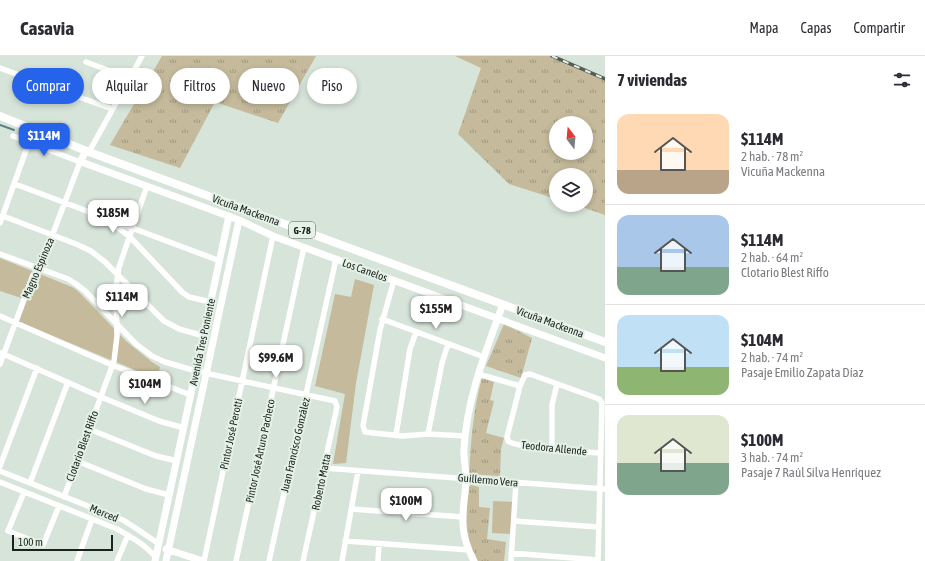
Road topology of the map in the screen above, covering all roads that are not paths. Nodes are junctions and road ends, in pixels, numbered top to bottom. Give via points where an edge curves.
1 (142, 56) edge
2 (86, 62) dead end
3 (0, 68) edge
4 (102, 68) edge
5 (135, 68) edge
6 (12, 72) edge
7 (84, 99) edge
8 (115, 104) edge
9 (112, 109) junction
10 (0, 116) edge
11 (13, 136) dead end
12 (29, 142) junction
13 (87, 151) junction
14 (80, 162) junction
15 (15, 184) junction
16 (147, 186) junction
17 (64, 202) junction
18 (2, 216) junction
19 (229, 216) junction
20 (107, 219) junction
21 (239, 220) junction
22 (0, 223) edge
23 (132, 228) junction
24 (52, 235) junction
25 (129, 236) junction
26 (273, 236) junction
27 (304, 247) junction
28 (0, 254) edge
29 (336, 259) junction
30 (220, 261) junction
31 (40, 268) junction
32 (117, 274) junction
33 (394, 280) junction
34 (211, 302) junction
35 (503, 304) junction
36 (117, 305) junction
37 (102, 309) junction
38 (0, 316) edge
39 (498, 319) junction
40 (382, 320) junction
41 (16, 322) junction
42 (118, 326) junction
43 (416, 332) junction
44 (204, 336) junction
45 (130, 339) junction
46 (117, 342) junction
47 (605, 342) edge
48 (448, 344) junction
49 (2, 354) edge
50 (484, 356) junction
51 (605, 358) edge
52 (0, 364) edge
53 (112, 365) junction
54 (36, 368) junction
55 (196, 371) junction
56 (206, 373) junction
57 (478, 374) junction
58 (242, 381) junction
59 (68, 382) junction
60 (557, 384) junction
61 (520, 386) junction
62 (274, 387) junction
63 (306, 394) junction
64 (191, 395) junction
65 (100, 397) junction
66 (184, 428) junction
67 (89, 429) junction
68 (428, 434) junction
69 (396, 435) junction
70 (465, 436) junction
71 (552, 449) junction
72 (601, 453) junction
73 (77, 461) junction
74 (177, 461) junction
75 (0, 466) edge
76 (324, 468) junction
77 (0, 471) edge
78 (358, 471) junction
79 (466, 478) junction
80 (0, 482) edge
81 (30, 483) junction
82 (516, 483) junction
83 (602, 489) edge
84 (24, 492) junction
85 (64, 496) junction
86 (169, 496) junction
87 (59, 506) junction
88 (351, 509) junction
89 (463, 517) junction
90 (92, 519) junction
91 (514, 521) junction
92 (599, 527) junction
93 (128, 535) junction
94 (345, 541) junction
95 (159, 544) junction
96 (379, 544) junction
97 (469, 550) junction
98 (168, 551) junction
99 (511, 553) junction
100 (156, 559) edge
101 (598, 560) edge
102 (77, 561) edge
103 (117, 561) edge
104 (165, 561) edge
105 (204, 561) edge
106 (236, 561) edge
107 (269, 561) edge
108 (303, 561) edge
109 (342, 561) edge
110 (378, 561) edge
111 (474, 561) edge
112 (511, 561) edge

1 - 5 street
2 - 4 street
3 - 6 street
7 - 9 street
8 - 9 street
9 - 13 street
10 - 13 main road, Vicuña Mackenna / G-78
11 - 12 street, Vicuña Mackenna
12 - 14 street, Vicuña Mackenna
12 - 15 street
13 - 14 street, Magno Espinoza
13 - 35 main road, Vicuña Mackenna / G-78
14 - 16 street, Vicuña Mackenna
14 - 17 street, Magno Espinoza
15 - 17 street
15 - 18 street
16 - 19 street, Vicuña Mackenna
16 - 23 street, Clotario Blest Riffo
17 - 20 street
17 - 24 street, Magno Espinoza
18 - 22 street
18 - 24 street
19 - 21 street, Vicuña Mackenna
19 - 30 street, Avenida Tres Poniente
20 - 23 street
20 - 25 street
21 - 26 street, Los Canelos
21 - 56 street, Avenida Tres Poniente
23 - 25 street, Clotario Blest Riffo
23 - 30 street
24 - 31 street, Magno Espinoza
24 - 32 street via 91,251
25 - 32 street, Clotario Blest Riffo
25 - 34 street via 182,292 193,298
26 - 27 street, Los Canelos
26 - 58 street, Pintor José Perotti
27 - 29 street, Los Canelos
27 - 62 street, Pintor José Arturo Pacheco
28 - 31 street
29 - 33 street, Los Canelos
29 - 63 street, Juan Francisco González
30 - 34 street, Avenida Tres Poniente
31 - 37 street via 76,284
31 - 41 street, Magno Espinoza via 33,275
32 - 36 street, Clotario Blest Riffo
32 - 44 street via 164,321 179,330
33 - 39 street, Los Canelos
33 - 40 street
34 - 44 street, Avenida Tres Poniente
35 - 39 street
35 - 47 main road, Vicuña Mackenna / G-78
36 - 37 street
36 - 42 street, Clotario Blest Riffo
37 - 42 street
38 - 41 street
39 - 50 street
39 - 51 street, Los Canelos
40 - 43 street
40 - 69 street via 363,426 365,432
41 - 49 street, Magno Espinoza
41 - 53 street
42 - 45 street
42 - 46 street, Clotario Blest Riffo
43 - 48 street
43 - 69 street via 410,349
44 - 55 street, Avenida Tres Poniente
45 - 46 street
45 - 55 street via 158,359
46 - 53 street, Clotario Blest Riffo
48 - 50 street
48 - 68 street
49 - 52 street, Magno Espinoza
49 - 54 street
50 - 57 street
53 - 64 street
53 - 65 street, Clotario Blest Riffo
54 - 59 street
54 - 75 street
55 - 56 street
55 - 64 street, Avenida Tres Poniente
56 - 58 street
56 - 98 street, Avenida Tres Poniente
57 - 61 street
57 - 70 street
58 - 62 street
58 - 105 street, Pintor José Perotti
59 - 65 street
59 - 81 street
60 - 61 street, Teodora Allende via 526,374
60 - 71 street via 552,406
60 - 72 street via 602,401
61 - 71 street, Teodora Allende via 508,441 518,445
62 - 63 street
62 - 106 street, Pintor José Arturo Pacheco
63 - 76 street, Roberto Matta via 332,400 337,407
63 - 107 street, Juan Francisco González
64 - 66 street, Avenida Tres Poniente
65 - 66 street via 164,423
65 - 67 street, Clotario Blest Riffo
66 - 74 street, Avenida Tres Poniente
67 - 73 street, Clotario Blest Riffo
67 - 74 street via 156,456
68 - 69 street
68 - 70 street
70 - 79 street
71 - 72 street, Teodora Allende
72 - 83 street
73 - 85 street, Clotario Blest Riffo
73 - 86 street
74 - 86 street, Avenida Tres Poniente
76 - 78 street, Guillermo Vera
76 - 108 street, Roberto Matta
77 - 81 street, Merced
78 - 79 street, Guillermo Vera
78 - 88 street
79 - 82 street, Guillermo Vera
79 - 89 street
80 - 84 street, Merced
81 - 85 street, Merced
82 - 83 street, Guillermo Vera
82 - 91 street
83 - 92 street
84 - 87 street, Merced
84 - 87 street via 8,531 43,546
85 - 95 street, Merced via 127,523
86 - 95 street, Avenida Tres Poniente
87 - 90 street, Merced
88 - 89 street
88 - 94 street
89 - 97 street
90 - 93 street, Merced
90 - 102 street
91 - 92 street
91 - 99 street
92 - 101 street
93 - 100 street, Merced via 151,551
93 - 103 street
94 - 96 street
94 - 109 street
95 - 98 street, Merced
95 - 100 street, Avenida Tres Poniente
96 - 97 street
96 - 110 street
97 - 111 street
98 - 104 street, Avenida Tres Poniente
98 - 105 street, Merced
99 - 101 street
99 - 112 street
100 - 104 street, Merced

